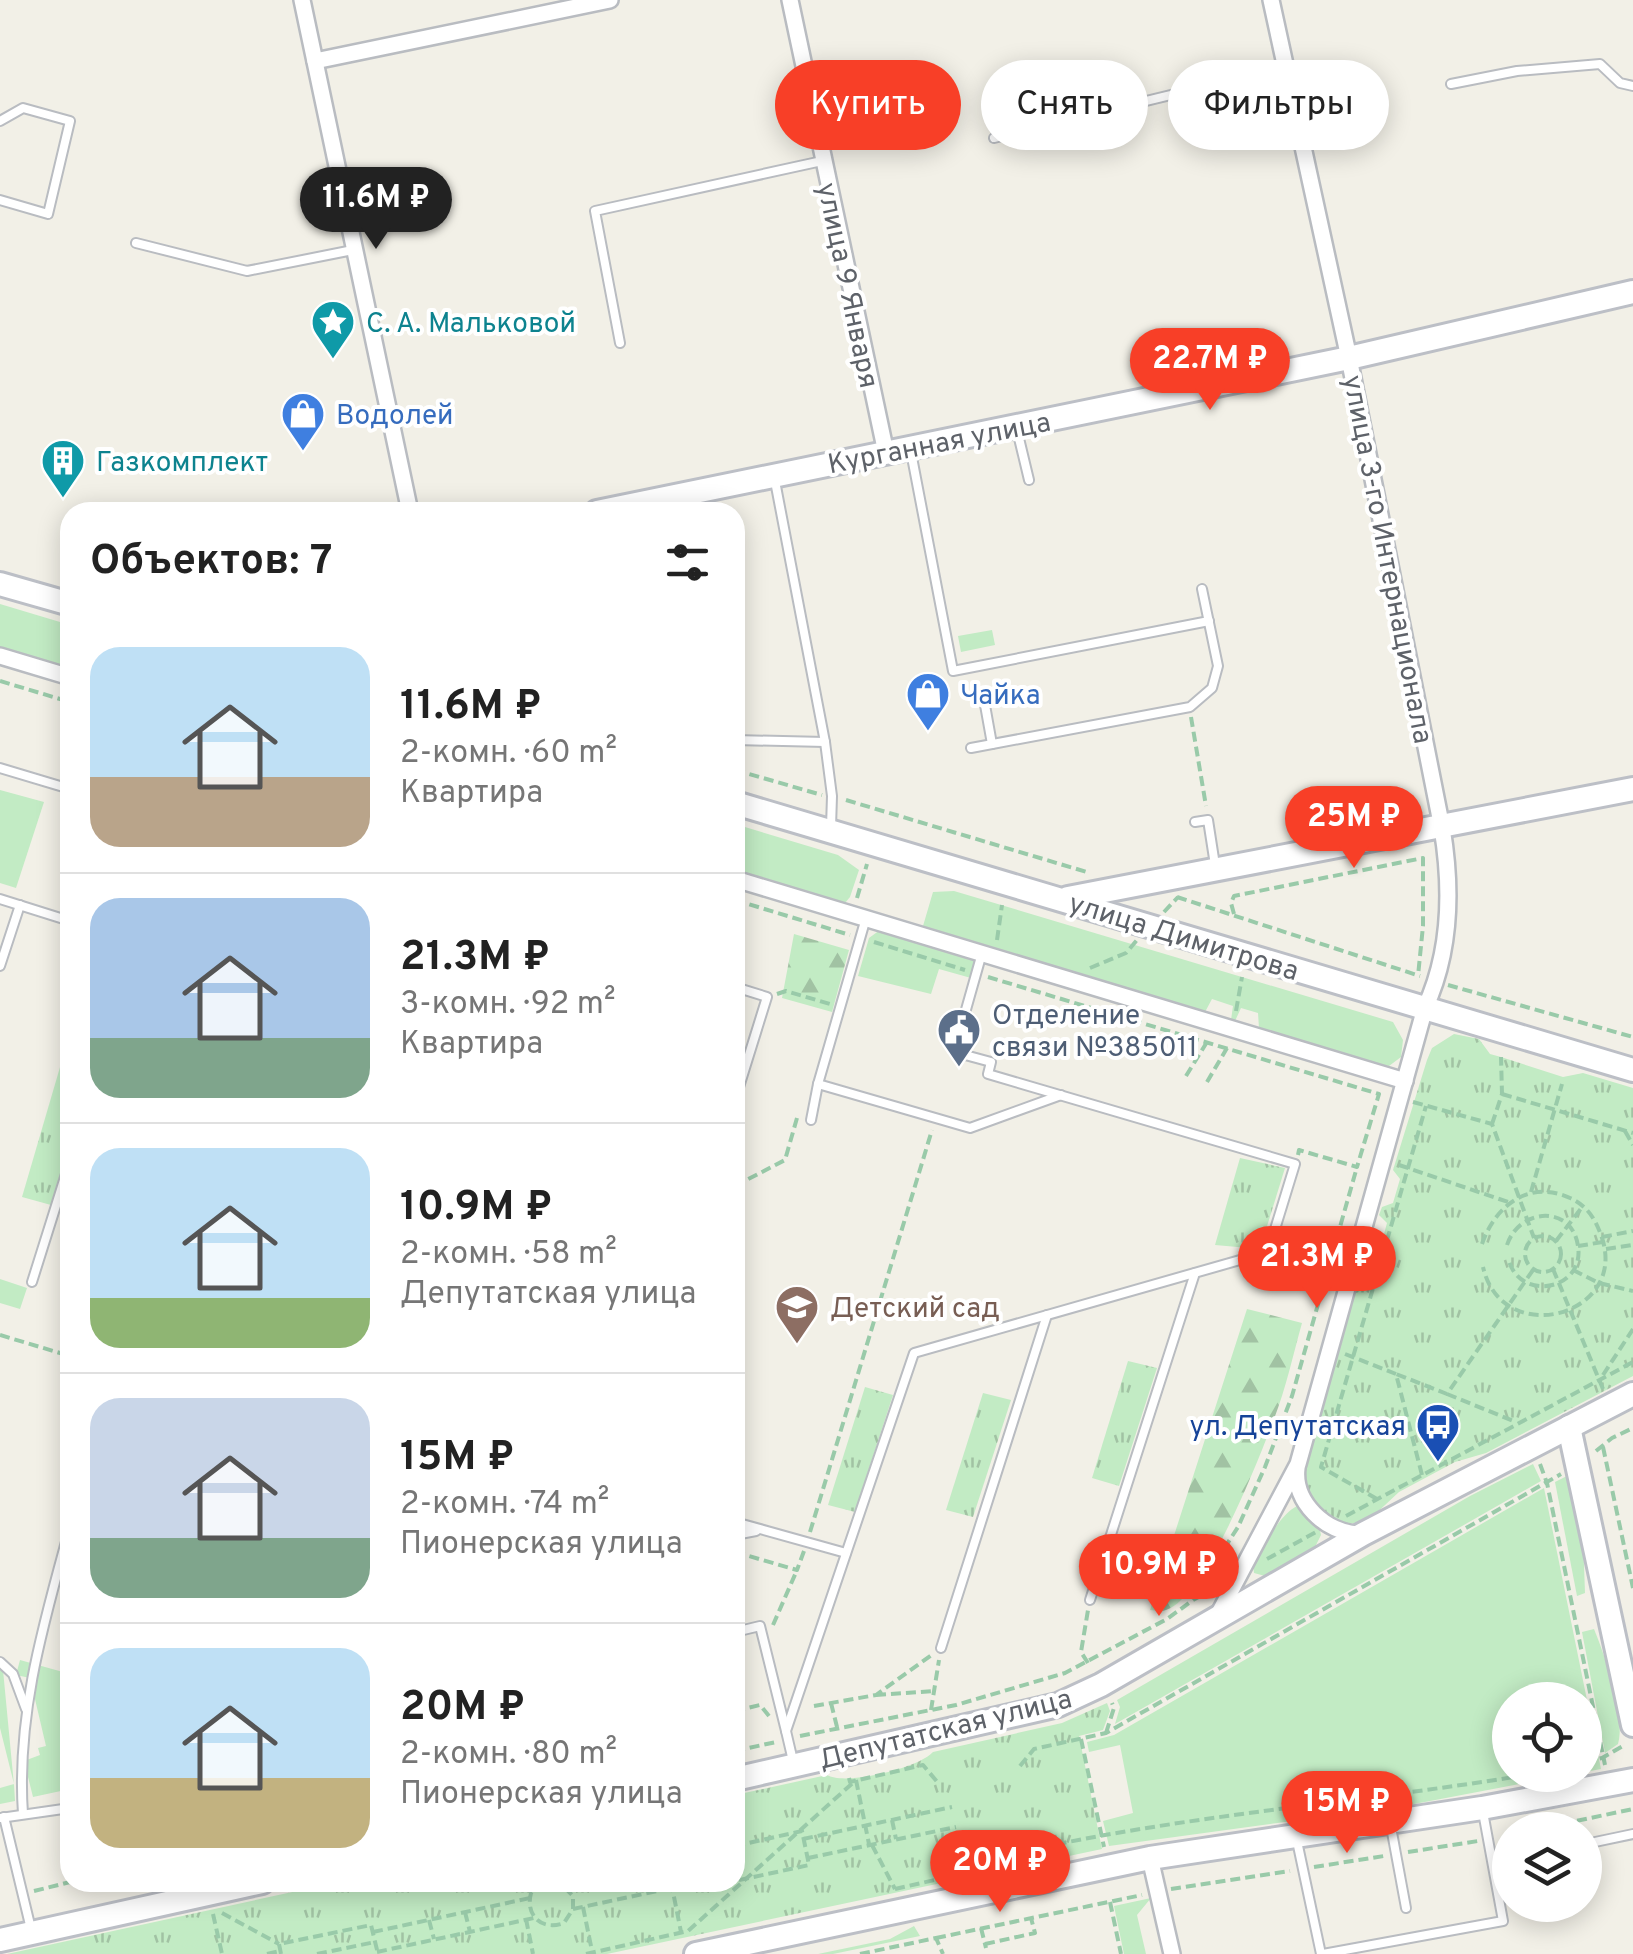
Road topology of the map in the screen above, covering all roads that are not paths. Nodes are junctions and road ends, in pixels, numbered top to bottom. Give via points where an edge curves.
1 (302, 0) edge
2 (610, 0) edge
3 (790, 0) edge
4 (1270, 0) edge
5 (1284, 60) edge
6 (315, 61) junction
7 (1450, 84) dead end
8 (1633, 86) edge
9 (0, 120) edge
10 (1304, 150) edge
11 (822, 161) junction
12 (0, 200) edge
13 (136, 243) dead end
14 (353, 250) junction
15 (1633, 292) edge
16 (620, 342) dead end
17 (1349, 358) junction
18 (1016, 426) junction
19 (910, 448) junction
20 (886, 452) junction
21 (774, 475) junction
22 (1030, 480) dead end
23 (408, 502) edge
24 (645, 502) edge
25 (0, 584) edge
26 (1202, 589) dead end
27 (60, 601) edge
28 (1209, 621) junction
29 (0, 656) edge
30 (60, 674) edge
31 (985, 705) dead end
32 (745, 740) edge
33 (824, 742) junction
34 (992, 744) junction
35 (971, 748) dead end
36 (0, 768) edge
37 (60, 786) edge
38 (1633, 789) edge
39 (745, 806) edge
40 (1194, 822) dead end
41 (1442, 828) junction
42 (831, 832) junction
43 (1216, 870) junction
44 (745, 881) edge
45 (0, 899) edge
46 (1064, 899) junction
47 (20, 905) junction
48 (860, 916) junction
49 (60, 918) edge
50 (989, 951) junction
51 (0, 966) edge
52 (745, 989) edge
53 (1425, 1008) junction
54 (745, 1068) edge
55 (1633, 1070) edge
56 (1405, 1082) junction
57 (818, 1084) junction
58 (1061, 1095) junction
59 (812, 1115) road end
60 (60, 1194) edge
61 (1195, 1273) junction
62 (32, 1282) dead end
63 (1047, 1315) junction
64 (1632, 1400) edge
65 (1569, 1427) junction
66 (1298, 1464) junction
67 (745, 1525) edge
68 (760, 1530) junction
69 (745, 1533) edge
70 (1363, 1534) junction
71 (846, 1553) junction
72 (60, 1563) edge
73 (1090, 1600) road end
74 (1218, 1615) junction
75 (745, 1630) edge
76 (941, 1648) road end
77 (0, 1662) edge
78 (27, 1712) junction
79 (787, 1735) junction
80 (1628, 1736) edge
81 (794, 1766) junction
82 (745, 1776) edge
83 (1633, 1780) edge
84 (1482, 1808) junction
85 (60, 1809) edge
86 (22, 1814) junction
87 (2, 1817) edge
88 (1390, 1823) junction
89 (1633, 1834) edge
90 (1296, 1837) junction
91 (1602, 1841) edge
92 (1150, 1858) junction
93 (217, 1892) edge
94 (1406, 1908) dead end
95 (32, 1933) junction
96 (0, 1940) edge
97 (696, 1954) edge
98 (1172, 1954) edge
99 (1322, 1954) edge

1 - 6 street
2 - 6 street
3 - 11 street, улица 9 Января
4 - 5 street, улица 3-го Интернационала
6 - 14 street
7 - 8 lane via 1600,64 1620,84
9 - 12 lane via 22,108 70,121 48,214
10 - 17 street, улица 3-го Интернационала
11 - 16 lane via 595,212
11 - 20 street, улица 9 Января
13 - 14 lane via 247,271
14 - 23 street
15 - 17 main road, Курганная улица
17 - 18 main road, Курганная улица
17 - 41 street, улица 3-го Интернационала
18 - 19 main road, Курганная улица
18 - 22 lane
19 - 20 main road, Курганная улица
19 - 28 lane via 953,671
20 - 21 main road, Курганная улица
21 - 24 main road, Курганная улица
21 - 33 lane
25 - 27 main road
26 - 28 lane
28 - 34 lane via 1218,666 1212,688 1190,708
29 - 30 street
31 - 34 lane
32 - 33 lane
33 - 42 lane
34 - 35 lane
36 - 37 lane
38 - 41 main road
39 - 42 main road, улица Димитрова
40 - 43 lane via 1208,820
41 - 43 main road
41 - 53 street, улица 3-го Интернационала via 1446,930 1441,968
42 - 46 main road, улица Димитрова
43 - 46 main road
44 - 48 street
45 - 47 lane
46 - 53 main road, улица Димитрова
47 - 49 lane
47 - 51 lane
48 - 50 street
48 - 57 lane via 861,938
50 - 56 street
50 - 58 lane via 954,1052 991,1062 988,1074
52 - 54 lane via 767,997
53 - 55 main road, улица Димитрова
53 - 56 street, улица 3-го Интернационала
56 - 66 street, улица 3-го Интернационала
57 - 58 lane via 970,1128
57 - 59 lane
58 - 61 lane via 1295,1164 1268,1252
60 - 62 lane
61 - 63 lane
61 - 73 lane
63 - 71 lane via 914,1353
63 - 76 lane
64 - 65 main road, Депутатская улица
65 - 70 main road, Депутатская улица
65 - 80 main road
66 - 70 street via 1301,1495 1329,1525
66 - 74 street, улица 3-го Интернационала
67 - 68 lane
68 - 69 lane
68 - 71 lane
70 - 74 main road, Депутатская улица
71 - 79 lane
72 - 78 lane via 32,1664
74 - 81 main road, Депутатская улица via 1058,1705
75 - 79 lane via 760,1626
77 - 78 lane via 13,1674
78 - 86 lane
79 - 81 lane
81 - 82 main road, Депутатская улица
83 - 84 main road
84 - 88 main road
84 - 99 lane via 1503,1921
85 - 86 lane
86 - 87 lane
87 - 95 lane
88 - 90 main road
88 - 94 lane
89 - 91 lane
90 - 92 main road
90 - 99 lane
92 - 97 main road
92 - 98 street
93 - 95 main road
95 - 96 main road

